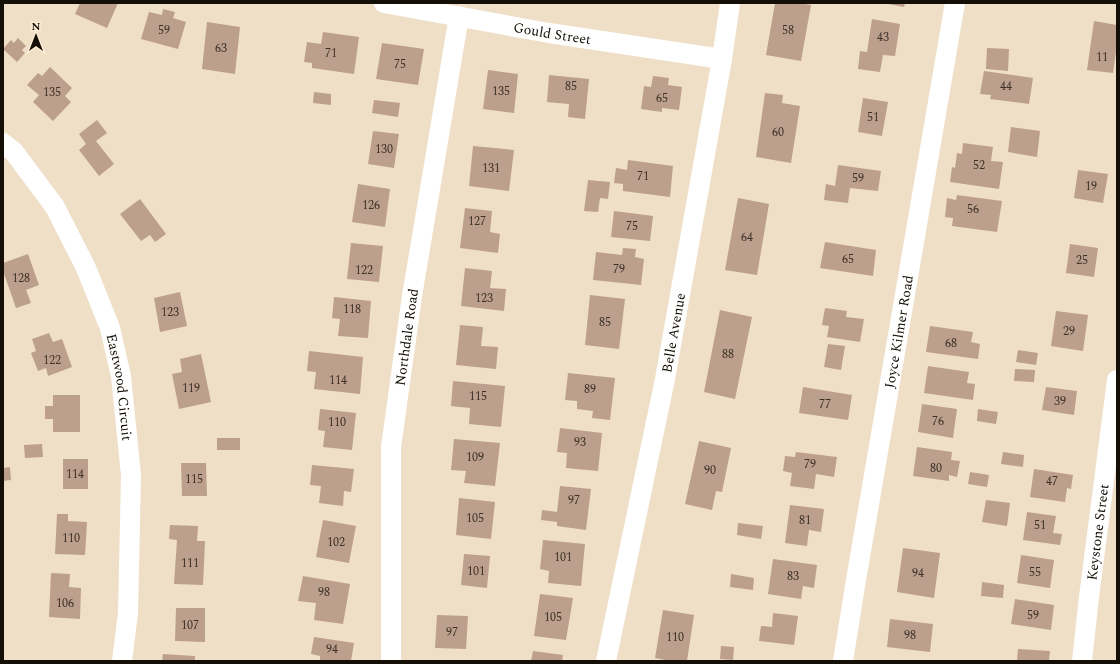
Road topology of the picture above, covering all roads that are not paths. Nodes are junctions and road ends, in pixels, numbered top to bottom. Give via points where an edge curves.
1 (384, 3) edge
2 (730, 3) edge
3 (955, 3) edge
4 (459, 16) junction
5 (722, 59) junction
6 (3, 143) edge
7 (1117, 380) edge
8 (122, 661) edge
9 (391, 661) edge
10 (606, 661) edge
11 (844, 661) edge
12 (1082, 661) edge

1 - 4 street, Gould Street
2 - 5 street, Belle Avenue
3 - 11 street, Joyce Kilmer Road
4 - 5 street, Gould Street via 549,33
4 - 9 street, Northdale Road via 412,296 391,446
5 - 10 street, Belle Avenue via 665,379
6 - 8 street, Eastwood Circuit via 14,152 55,207 79,254 110,328 122,376 131,475 128,613
7 - 12 street, Keystone Street

